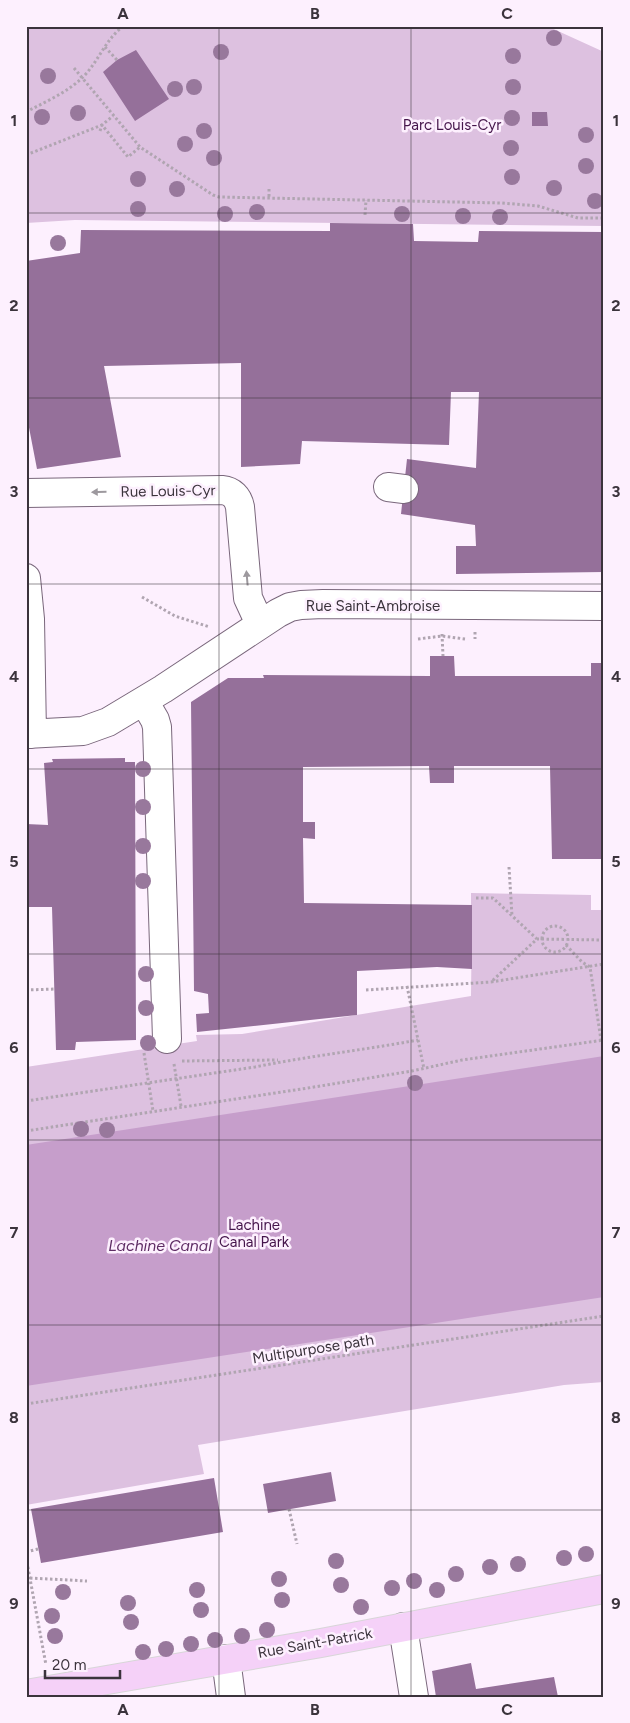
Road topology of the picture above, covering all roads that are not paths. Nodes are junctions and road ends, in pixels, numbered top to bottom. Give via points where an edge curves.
1 (26, 493) edge
2 (26, 578) edge
3 (604, 606) edge
4 (260, 624) junction
5 (144, 701) junction
6 (29, 734) edge
7 (170, 1050) road end
8 (604, 1589) edge
9 (403, 1627) junction
10 (226, 1659) junction
11 (26, 1694) edge
12 (231, 1697) edge
13 (414, 1697) edge

4 -> 1 street, Rue Louis-Cyr via 248,598 240,507 231,492
2 - 6 street via 30,619
3 - 4 street, Rue Saint-Ambroise via 312,604 290,607
4 - 5 street, Rue Saint-Ambroise
5 - 6 street, Rue Saint-Ambroise via 94,727
5 - 7 street via 157,727
8 - 9 main road, Rue Saint-Patrick
9 - 10 main road, Rue Saint-Patrick
9 - 13 street
10 - 11 main road, Rue Saint-Patrick
10 - 12 street

